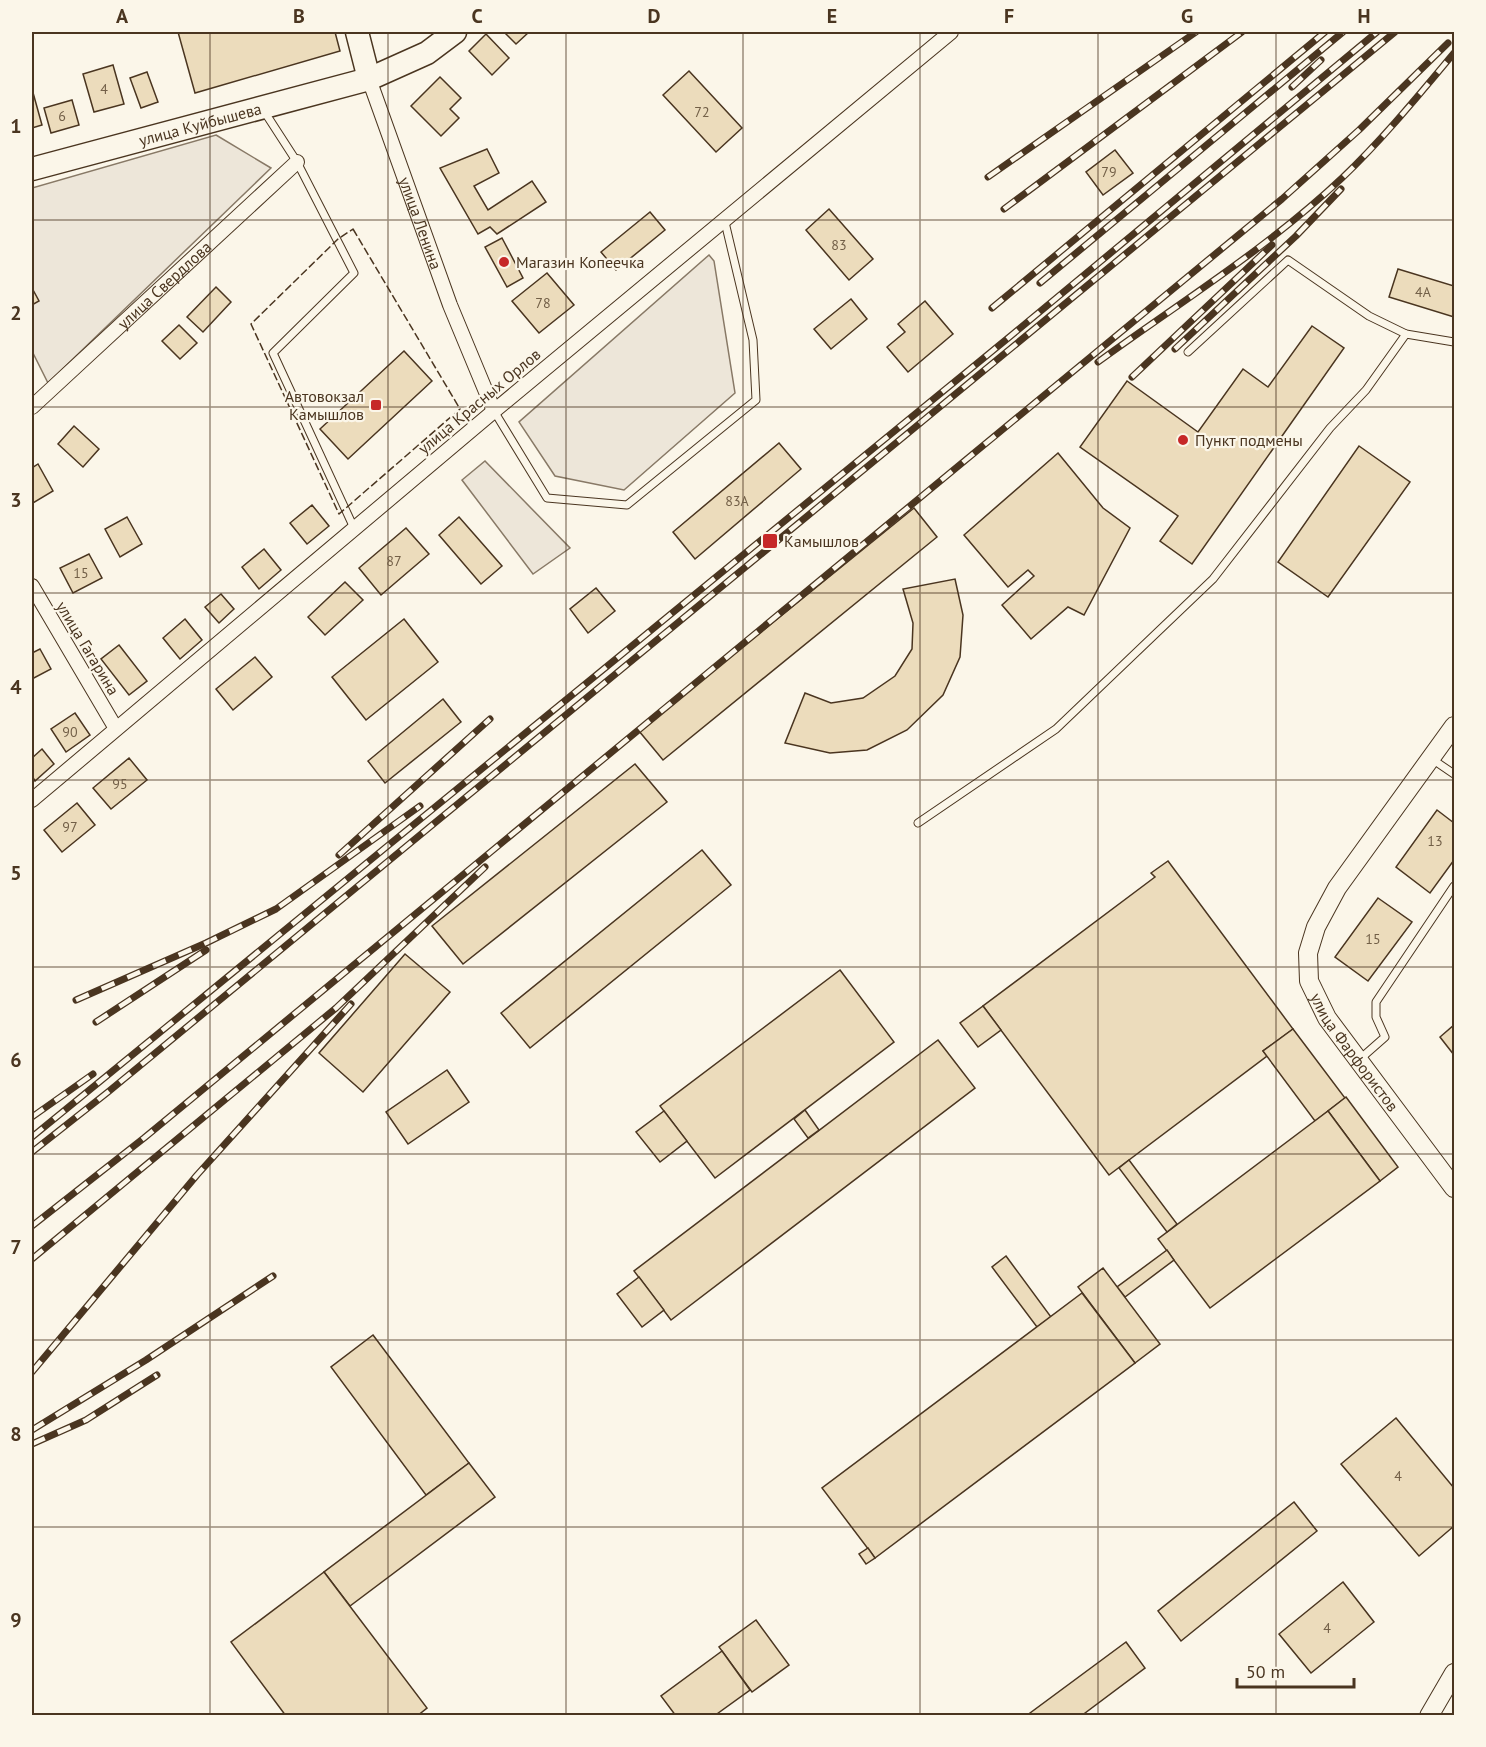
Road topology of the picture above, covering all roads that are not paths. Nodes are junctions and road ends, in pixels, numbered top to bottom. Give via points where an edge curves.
1 (357, 32) edge
2 (454, 32) edge
3 (951, 32) edge
4 (369, 79) junction
5 (262, 108) junction
6 (297, 162) junction
7 (32, 168) edge
8 (724, 218) junction
9 (1406, 334) junction
10 (1455, 342) edge
11 (1188, 352) dead end
12 (32, 407) edge
13 (494, 411) junction
14 (354, 528) junction
15 (32, 586) edge
16 (1455, 726) edge
17 (116, 727) junction
18 (1432, 758) junction
19 (1455, 774) edge
20 (32, 800) edge
21 (918, 823) dead end
22 (1455, 886) edge
23 (1358, 1061) junction
24 (1455, 1188) edge
25 (1455, 1673) edge
26 (1429, 1716) edge

1 - 4 main road, улица Ленина
2 - 4 main road via 427,53
3 - 8 street, улица Красных Орлов
4 - 5 main road, улица Куйбышева
4 - 13 street, улица Ленина via 450,304
5 - 6 lane
5 - 7 main road, улица Куйбышева
6 - 12 street, улица Свердлова
6 - 14 lane via 354,273 273,353
8 - 13 street, улица Красных Орлов
8 - 13 lane via 753,340 756,400 627,505 547,498
9 - 10 lane
9 - 11 lane via 1369,316 1288,260
9 - 21 lane via 1366,390 1330,428 1213,579 1056,729
13 - 14 street, улица Красных Орлов
14 - 17 street, улица Красных Орлов
15 - 17 street, улица Гагарина
16 - 18 street, улица Фарфористов
17 - 20 street, улица Красных Орлов
18 - 19 lane
18 - 23 street, улица Фарфористов via 1337,888 1316,927 1308,953 1309,981 1315,998
22 - 23 lane via 1376,1002 1376,1017 1385,1037
23 - 24 street, улица Фарфористов
25 - 26 street

